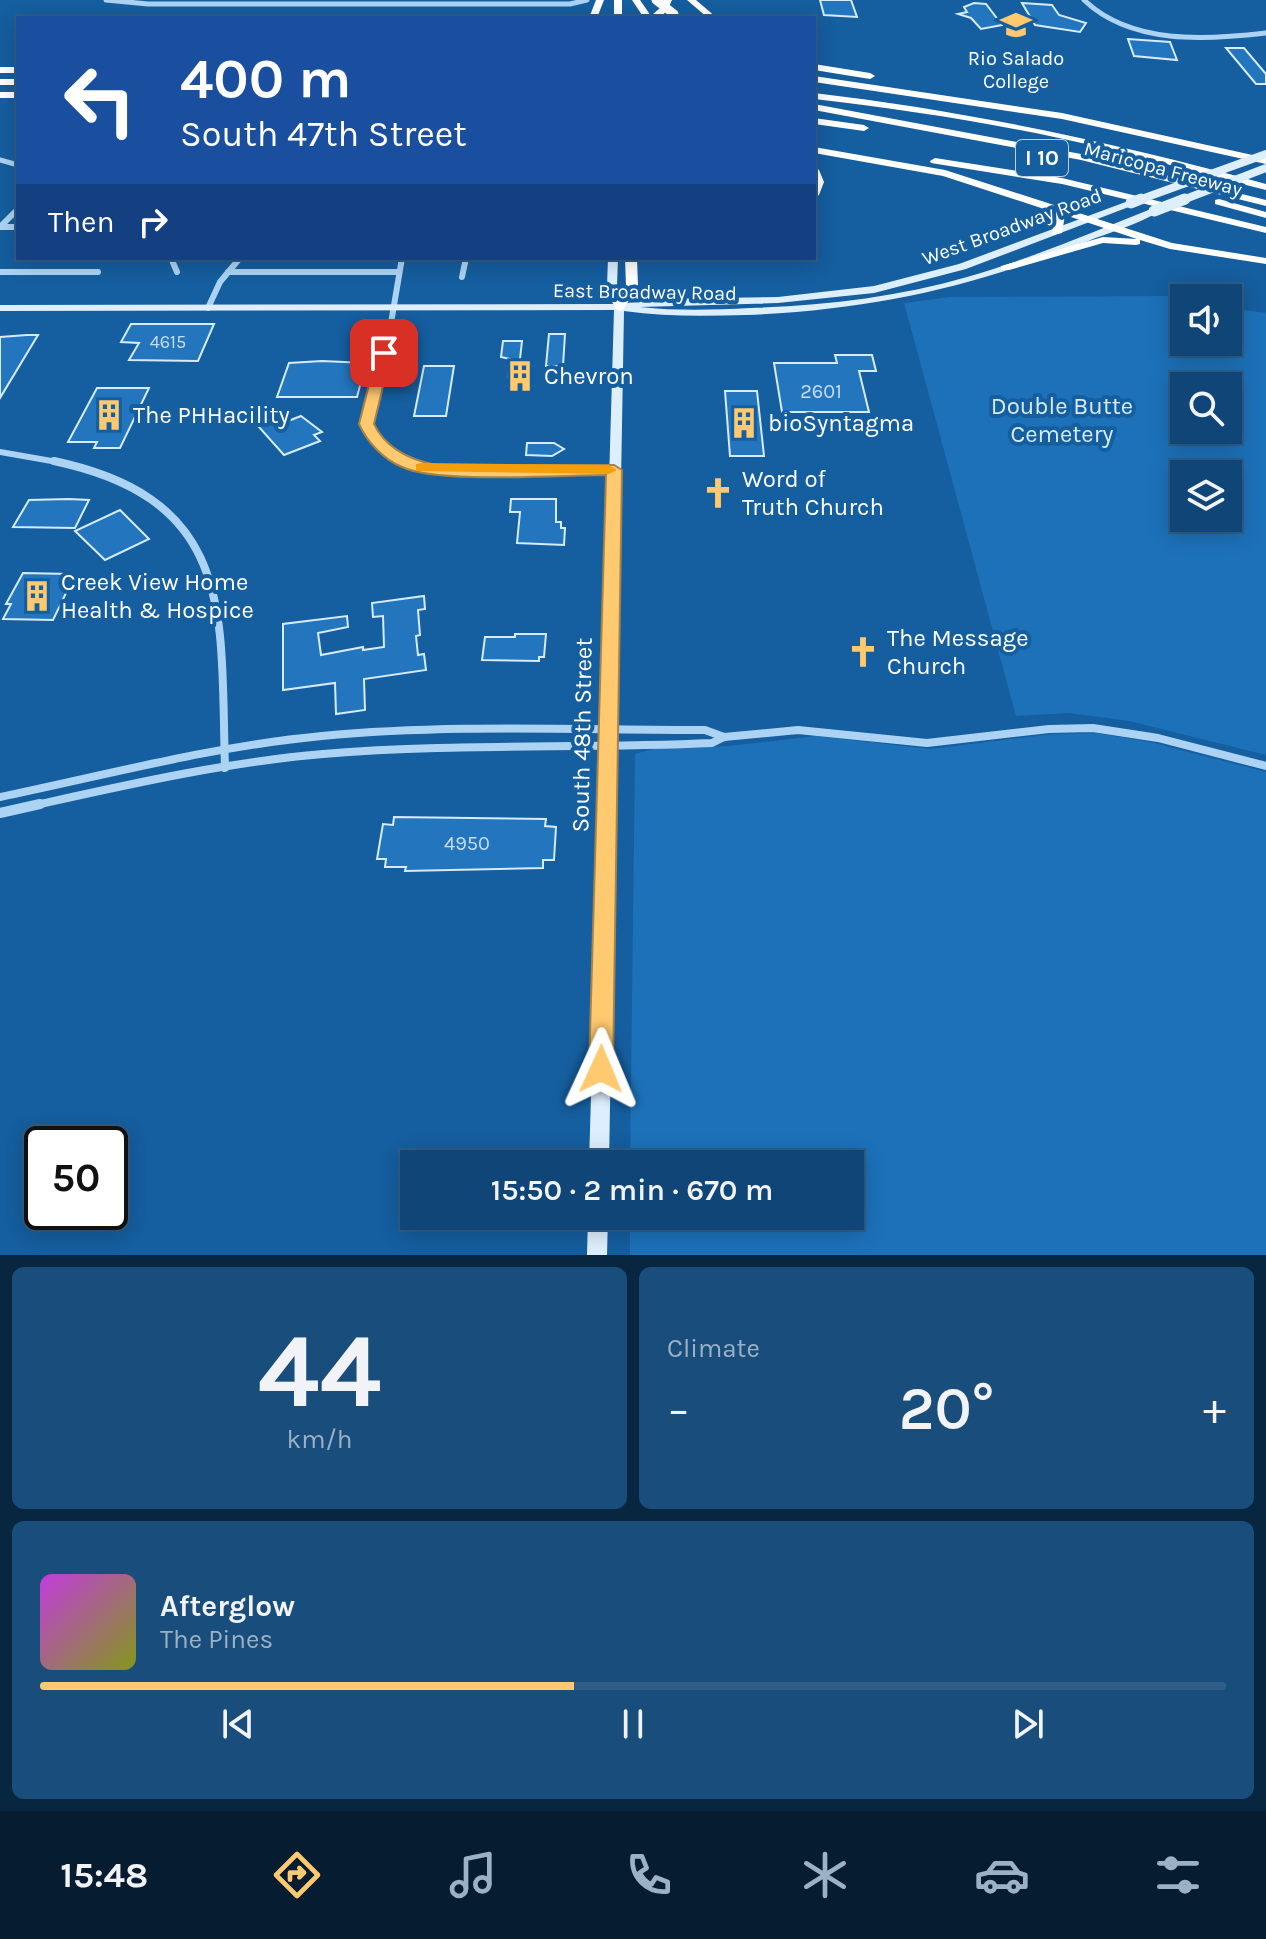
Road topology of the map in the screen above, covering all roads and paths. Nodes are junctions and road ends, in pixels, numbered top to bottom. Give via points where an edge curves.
1 (106, 0) edge
2 (587, 0) edge
3 (636, 0) edge
4 (656, 0) edge
5 (668, 0) edge
6 (691, 0) edge
7 (1084, 0) edge
8 (651, 16) edge
9 (655, 16) edge
10 (677, 16) edge
11 (711, 16) edge
12 (1266, 33) edge
13 (816, 62) edge
14 (816, 67) edge
15 (849, 73) junction
16 (816, 82) edge
17 (816, 96) edge
18 (816, 105) edge
19 (867, 116) junction
20 (816, 121) edge
21 (816, 141) edge
22 (816, 150) edge
23 (1266, 154) edge
24 (1248, 158) junction
25 (1266, 161) edge
26 (1266, 168) edge
27 (1266, 187) edge
28 (1266, 196) edge
29 (1027, 198) junction
30 (1266, 203) edge
31 (16, 211) edge
32 (1266, 215) edge
33 (0, 218) edge
34 (8, 218) junction
35 (1091, 219) junction
36 (0, 227) edge
37 (1113, 227) junction
38 (1266, 230) edge
39 (1056, 233) junction
40 (1188, 250) junction
41 (172, 260) edge
42 (238, 260) edge
43 (402, 260) edge
44 (466, 260) edge
45 (613, 260) edge
46 (631, 260) edge
47 (1266, 261) edge
48 (1005, 268) junction
49 (0, 272) edge
50 (98, 272) dead end
51 (177, 272) dead end
52 (228, 272) junction
53 (399, 272) junction
54 (462, 277) dead end
55 (619, 307) junction
56 (0, 308) edge
57 (208, 308) junction
58 (392, 308) junction
59 (0, 452) edge
60 (614, 470) junction
61 (608, 730) junction
62 (724, 737) junction
63 (608, 748) junction
64 (224, 750) junction
65 (1266, 766) edge
66 (225, 768) junction
67 (0, 797) edge
68 (0, 813) edge
69 (599, 1150) edge
70 (598, 1230) edge
71 (597, 1255) edge

1 - 2 street
3 - 8 highway
4 - 10 highway, bridge
5 - 9 highway
6 - 11 highway
7 - 12 street via 1101,16 1158,33
13 - 15 highway
14 - 15 highway
15 - 24 highway via 1057,105 1149,126
16 - 24 highway via 1038,117 1211,156
17 - 27 highway, Maricopa Freeway / I 10 via 1042,132
18 - 19 highway
19 - 28 highway via 1082,152
19 - 30 highway via 1081,157
20 - 32 highway, Maricopa Freeway / I 10 via 1071,164
21 - 38 highway via 1062,181
22 - 29 highway via 945,173
23 - 24 main road, West Broadway Road, bridge
24 - 25 highway
24 - 35 main road, West Broadway Road, bridge
26 - 37 main road, East Broadway Road, bridge
29 - 35 highway
29 - 39 highway via 1060,216
31 - 34 street
33 - 34 street
34 - 36 street
35 - 37 highway
35 - 39 main road, West Broadway Road
37 - 40 highway
37 - 48 main road, East Broadway Road
39 - 55 main road, West Broadway Road via 959,268 872,289
40 - 47 highway
40 - 48 highway via 1113,239
41 - 51 street
42 - 52 street
43 - 53 street
44 - 54 street
45 - 55 main road, South 48th Street via 612,286
46 - 55 highway, South 48th Street via 632,286
48 - 55 main road, East Broadway Road via 919,292 805,309 647,313
49 - 50 street
52 - 53 street
52 - 57 street
53 - 58 street
55 - 58 main road, East Broadway Road
55 - 60 main road, South 48th Street
56 - 57 main road, East Broadway Road
57 - 58 main road, East Broadway Road
58 - 60 street via 367,424 395,456 436,470
59 - 64 street via 56,460 117,480 157,504 189,536 212,581
60 - 61 main road, South 48th Street
61 - 62 street via 705,730
61 - 63 main road, South 48th Street
61 - 64 street via 396,730
62 - 63 street via 712,743
62 - 65 street via 816,730 927,743 1093,728 1158,738
63 - 66 street via 376,750
63 - 69 main road, South 48th Street
64 - 66 street
64 - 67 street
66 - 68 street
70 - 71 main road

